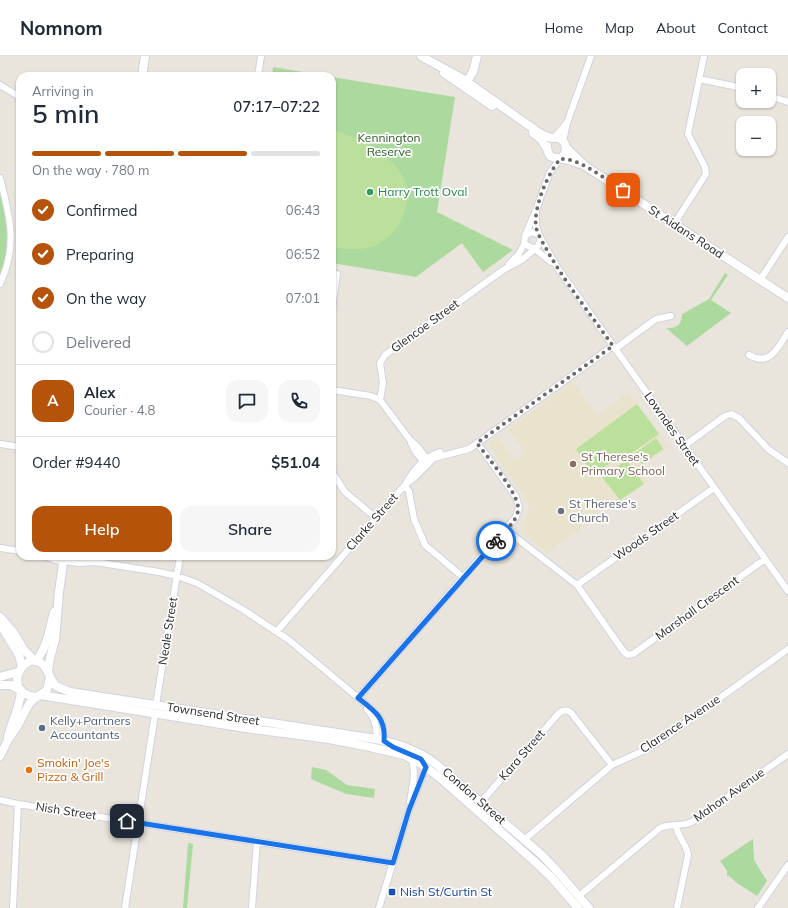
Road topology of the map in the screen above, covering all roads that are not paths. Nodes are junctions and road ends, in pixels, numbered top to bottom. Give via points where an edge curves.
1 (145, 56) edge
2 (261, 56) edge
3 (420, 56) edge
4 (474, 56) edge
5 (477, 56) edge
6 (591, 56) edge
7 (704, 56) edge
8 (143, 72) edge
9 (259, 72) edge
10 (699, 79) junction
11 (463, 83) junction
12 (0, 85) edge
13 (736, 87) edge
14 (16, 95) edge
15 (776, 98) edge
16 (788, 102) edge
17 (567, 123) junction
18 (554, 138) junction
19 (565, 145) junction
20 (548, 152) junction
21 (561, 159) junction
22 (585, 166) junction
23 (550, 172) junction
24 (0, 178) edge
25 (536, 210) junction
26 (674, 224) junction
27 (525, 236) junction
28 (540, 236) junction
29 (788, 237) edge
30 (524, 244) junction
31 (535, 249) junction
32 (557, 267) junction
33 (504, 270) junction
34 (337, 274) dead end
35 (760, 280) junction
36 (336, 281) edge
37 (0, 284) edge
38 (788, 298) edge
39 (671, 316) dead end
40 (788, 332) edge
41 (614, 348) junction
42 (749, 355) dead end
43 (336, 391) edge
44 (380, 400) junction
45 (477, 443) junction
46 (0, 444) edge
47 (16, 446) edge
48 (684, 446) junction
49 (426, 462) junction
50 (788, 463) edge
51 (336, 478) edge
52 (404, 486) junction
53 (714, 488) junction
54 (376, 518) junction
55 (506, 530) junction
56 (0, 548) edge
57 (16, 550) edge
58 (765, 559) junction
59 (64, 560) edge
60 (68, 560) edge
61 (90, 560) edge
62 (179, 560) edge
63 (95, 562) junction
64 (177, 576) junction
65 (464, 578) junction
66 (577, 585) junction
67 (59, 592) junction
68 (788, 592) edge
69 (0, 617) edge
70 (0, 624) edge
71 (277, 631) junction
72 (788, 649) edge
73 (35, 661) junction
74 (20, 670) junction
75 (49, 674) junction
76 (0, 677) edge
77 (0, 685) edge
78 (19, 690) junction
79 (39, 696) junction
80 (358, 698) junction
81 (563, 703) dead end
82 (156, 705) junction
83 (564, 710) junction
84 (155, 714) junction
85 (8, 740) junction
86 (380, 740) junction
87 (379, 749) joint
88 (788, 754) edge
89 (0, 756) edge
90 (410, 758) junction
91 (612, 765) junction
92 (426, 767) junction
93 (0, 800) edge
94 (481, 802) junction
95 (18, 804) junction
96 (409, 810) junction
97 (138, 822) junction
98 (676, 825) junction
99 (524, 840) junction
100 (257, 841) junction
101 (518, 846) junction
102 (393, 863) junction
103 (788, 865) edge
104 (577, 902) edge
105 (13, 908) edge
106 (125, 908) edge
107 (252, 908) edge
108 (379, 908) edge
109 (590, 908) edge
110 (677, 908) edge
111 (758, 908) edge

1 - 8 main road
2 - 9 street
3 - 11 main road
4 - 11 main road
5 - 11 main road via 473,72
6 - 17 street
7 - 10 street
10 - 13 street
10 - 26 street via 688,134 706,174
11 - 18 main road via 530,127
11 - 20 main road via 536,135
12 - 14 street
15 - 16 street
17 - 18 street
17 - 19 street
18 - 19 main road via 560,139
18 - 20 main road via 547,143
19 - 21 main road via 565,153
19 - 22 main road, St Aidans Road
20 - 21 main road
20 - 23 street
21 - 22 main road, St Aidans Road
21 - 23 street
22 - 26 main road, St Aidans Road
23 - 25 street
24 - 37 street via 11,230 9,258
25 - 27 street
25 - 28 street via 536,226
26 - 35 main road, St Aidans Road
27 - 28 street via 532,232
27 - 30 street
28 - 31 street via 540,242
28 - 32 street, Lowndes Street
29 - 35 street
30 - 31 street
30 - 33 street, Glencoe Street via 519,254
31 - 32 street, Lowndes Street
31 - 33 street, Glencoe Street
32 - 41 street, Lowndes Street
33 - 44 street, Glencoe Street via 383,358 380,365 383,387
34 - 36 street
35 - 38 main road, St Aidans Road
39 - 41 street via 656,320
40 - 42 street via 772,355 762,359
41 - 45 street
41 - 48 street, Lowndes Street
43 - 44 street via 371,396
44 - 49 street via 410,440 415,451
45 - 49 street via 439,453
45 - 55 street via 518,501 516,517
46 - 47 street
48 - 50 street via 732,410 772,452
48 - 53 street, Lowndes Street
49 - 52 street, Clarke Street via 411,475
51 - 54 street via 345,492
52 - 54 street, Clarke Street
52 - 65 street via 410,492 414,519 424,545
53 - 58 street, Lowndes Street
53 - 66 street, Woods Street
54 - 71 street, Clarke Street
55 - 65 street
55 - 66 street, Marshall Crescent
56 - 57 street
58 - 66 street, Marshall Crescent via 627,658
58 - 68 street, Lowndes Street
59 - 67 main road
60 - 63 street via 79,563
61 - 63 street
62 - 64 street, Neale Street
63 - 64 street
64 - 71 street via 215,593
64 - 82 street, Neale Street
65 - 80 street
67 - 73 main road via 46,644
67 - 75 main road
69 - 73 main road
70 - 74 main road via 19,655
71 - 80 street
72 - 91 street, Clarence Avenue via 660,741
73 - 74 main road
73 - 75 main road via 42,664
74 - 76 main road
74 - 78 main road via 16,680
75 - 79 main road via 48,688
75 - 82 main road, Townsend Street via 56,686 64,690
77 - 78 main road via 12,685
78 - 79 main road via 28,696
78 - 85 main road via 20,703 11,724
79 - 84 main road, Townsend Street
79 - 85 main road via 29,704
80 - 86 street via 380,718 383,726
81 - 83 street
82 - 86 main road, Townsend Street
83 - 91 street via 572,714
83 - 94 street, Kara Street
84 - 87 main road, Townsend Street via 329,739
84 - 97 street
85 - 89 main road
86 - 92 main road via 421,759
86 - 94 main road, Condon Street via 407,747 428,758
87 - 90 main road, Condon Street
88 - 98 street, Mahon Avenue via 692,822
90 - 92 main road, Condon Street
90 - 96 street via 414,773
91 - 99 street, Clarence Avenue
92 - 96 street
92 - 101 main road, Condon Street
93 - 95 street, Nish Street
94 - 99 main road, Condon Street
95 - 97 street, Nish Street
95 - 105 street
96 - 102 street
97 - 100 street, Nish Street
97 - 106 street
98 - 104 street, Mahon Avenue via 660,828
98 - 110 street via 688,855
99 - 101 main road, Clarence Avenue
99 - 104 main road, Condon Street via 550,863
100 - 102 street, Nish Street
100 - 107 street
101 - 104 main road, Condon Street
102 - 108 street
103 - 111 street
104 - 109 main road, Condon Street

